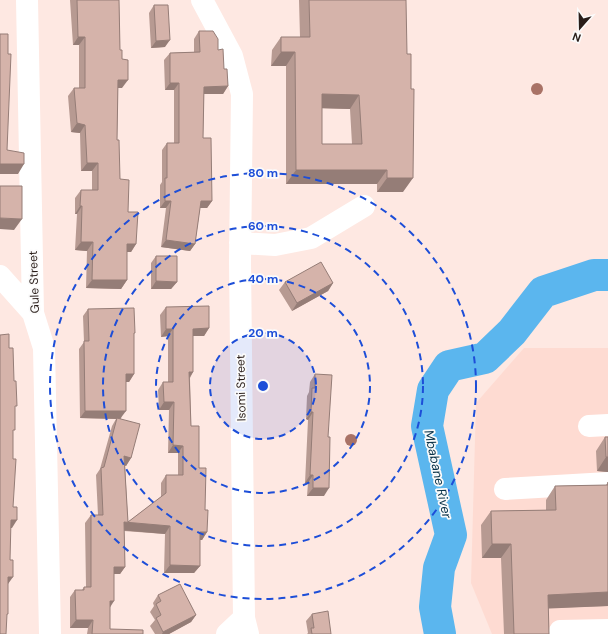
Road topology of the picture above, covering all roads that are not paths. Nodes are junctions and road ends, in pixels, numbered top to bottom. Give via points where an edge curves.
1 (28, 0) edge
2 (202, 0) edge
3 (364, 206) dead end
4 (240, 243) junction
5 (0, 276) edge
6 (33, 313) junction
7 (608, 482) edge
8 (505, 489) dead end
9 (246, 626) edge
10 (608, 630) edge
11 (560, 631) dead end
12 (50, 634) edge
13 (227, 634) edge

1 - 6 street, Gule Street
2 - 4 street, Isomi Street via 232,56 242,94
3 - 4 street via 312,238 276,245
4 - 9 street, Isomi Street
5 - 6 street
6 - 12 street, Gule Street via 44,348
7 - 8 street
9 - 13 street
10 - 11 street

